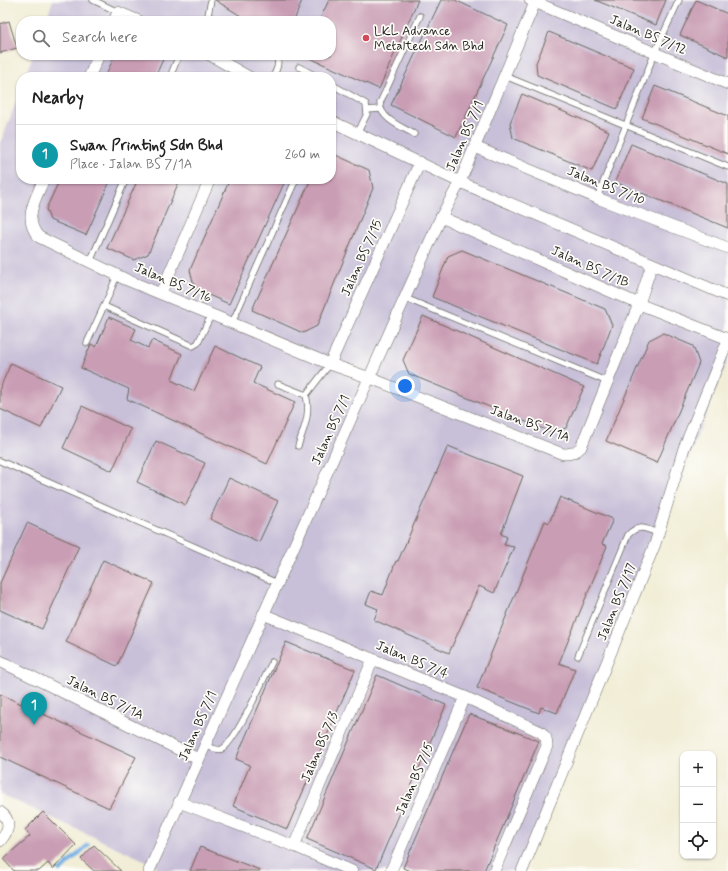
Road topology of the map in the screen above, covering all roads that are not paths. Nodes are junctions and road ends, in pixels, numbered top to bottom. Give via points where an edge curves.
1 (93, 0) edge
2 (212, 0) edge
3 (679, 0) edge
4 (533, 1) edge
5 (116, 16) edge
6 (209, 16) edge
7 (420, 16) dead end
8 (655, 52) junction
9 (97, 60) edge
10 (177, 60) edge
11 (219, 60) edge
12 (278, 60) edge
13 (299, 67) dead end
14 (92, 72) edge
15 (172, 72) edge
16 (240, 72) edge
17 (276, 72) edge
18 (308, 72) edge
19 (505, 76) junction
20 (728, 84) edge
21 (336, 87) edge
22 (380, 109) junction
23 (367, 110) junction
24 (336, 124) edge
25 (625, 125) junction
26 (356, 134) junction
27 (414, 134) dead end
28 (475, 146) junction
29 (420, 162) junction
30 (728, 167) edge
31 (460, 182) junction
32 (42, 184) edge
33 (124, 184) edge
34 (208, 184) edge
35 (294, 184) edge
36 (596, 198) junction
37 (441, 217) junction
38 (728, 248) edge
39 (90, 262) junction
40 (652, 264) junction
41 (117, 275) junction
42 (161, 293) junction
43 (728, 296) edge
44 (405, 298) junction
45 (639, 304) junction
46 (104, 306) junction
47 (211, 315) junction
48 (232, 324) junction
49 (728, 340) edge
50 (87, 344) dead end
51 (330, 364) junction
52 (370, 378) junction
53 (608, 382) junction
54 (278, 384) dead end
55 (306, 395) junction
56 (298, 446) dead end
57 (0, 461) edge
58 (659, 534) junction
59 (277, 583) junction
60 (264, 614) junction
61 (578, 656) dead end
62 (373, 659) junction
63 (0, 661) edge
64 (272, 662) dead end
65 (465, 697) junction
66 (204, 745) junction
67 (198, 759) junction
68 (179, 802) junction
69 (0, 812) edge
70 (0, 841) edge
71 (294, 846) junction
72 (149, 871) edge
73 (352, 871) edge
74 (391, 871) edge
75 (494, 871) edge
76 (522, 871) edge

1 - 5 lane
2 - 6 lane
3 - 8 lane
4 - 8 street, Jalan BS 7/12
4 - 19 street, Jalan BS 7/1
7 - 22 lane via 382,96
8 - 20 street, Jalan BS 7/12
8 - 25 lane
9 - 14 street
10 - 15 lane
11 - 16 street
12 - 17 lane
13 - 18 lane
19 - 25 lane
19 - 28 street, Jalan BS 7/1
21 - 23 lane via 366,104
22 - 23 lane
22 - 27 lane via 385,116
23 - 26 lane
24 - 26 street, Jalan BS 7/1B
25 - 30 lane
25 - 36 lane
26 - 29 street, Jalan BS 7/1B
28 - 31 street, Jalan BS 7/1
28 - 36 street, Jalan BS 7/10
29 - 31 street, Jalan BS 7/1B
29 - 51 street, Jalan BS 7/15
31 - 37 street, Jalan BS 7/1
31 - 40 street, Jalan BS 7/1B
32 - 39 street, Jalan BS 7/16 via 33,205 30,223 33,230 39,237
33 - 39 lane
34 - 42 street
35 - 48 lane
36 - 38 street, Jalan BS 7/10
37 - 44 street, Jalan BS 7/1
37 - 45 street, Jalan BS 7/1B
39 - 41 street, Jalan BS 7/16
40 - 43 street, Jalan BS 7/1B
40 - 45 street, Jalan BS 7/1A
41 - 42 street, Jalan BS 7/16
41 - 46 lane
42 - 47 street, Jalan BS 7/16
44 - 52 street, Jalan BS 7/1
44 - 53 lane
45 - 49 street, Jalan BS 7/1B
45 - 53 street, Jalan BS 7/1A
46 - 47 lane via 193,346 198,343
46 - 50 lane
47 - 48 street, Jalan BS 7/16
48 - 51 street, Jalan BS 7/16
49 - 58 street, Jalan BS 7/17 via 684,448
51 - 52 street, Jalan BS 7/16
51 - 55 lane
52 - 53 street, Jalan BS 7/1A via 556,451 570,454 581,446
52 - 59 street, Jalan BS 7/1
54 - 55 lane
55 - 56 lane via 309,405 308,416
57 - 59 lane
58 - 61 lane via 641,527 628,535
58 - 76 street, Jalan BS 7/17
59 - 60 street, Jalan BS 7/1
60 - 62 street, Jalan BS 7/4
60 - 66 street, Jalan BS 7/1
62 - 65 street, Jalan BS 7/4
62 - 71 street, Jalan BS 7/3
63 - 67 street, Jalan BS 7/1A
64 - 66 lane via 236,735 227,746 215,749
65 - 74 street, Jalan BS 7/5
65 - 75 street, Jalan BS 7/4 via 541,732 546,738 547,746
66 - 67 street, Jalan BS 7/1
67 - 68 street, Jalan BS 7/1
68 - 71 street
68 - 72 street, Jalan BS 7/1
69 - 70 street via 8,818 9,823
71 - 73 street

